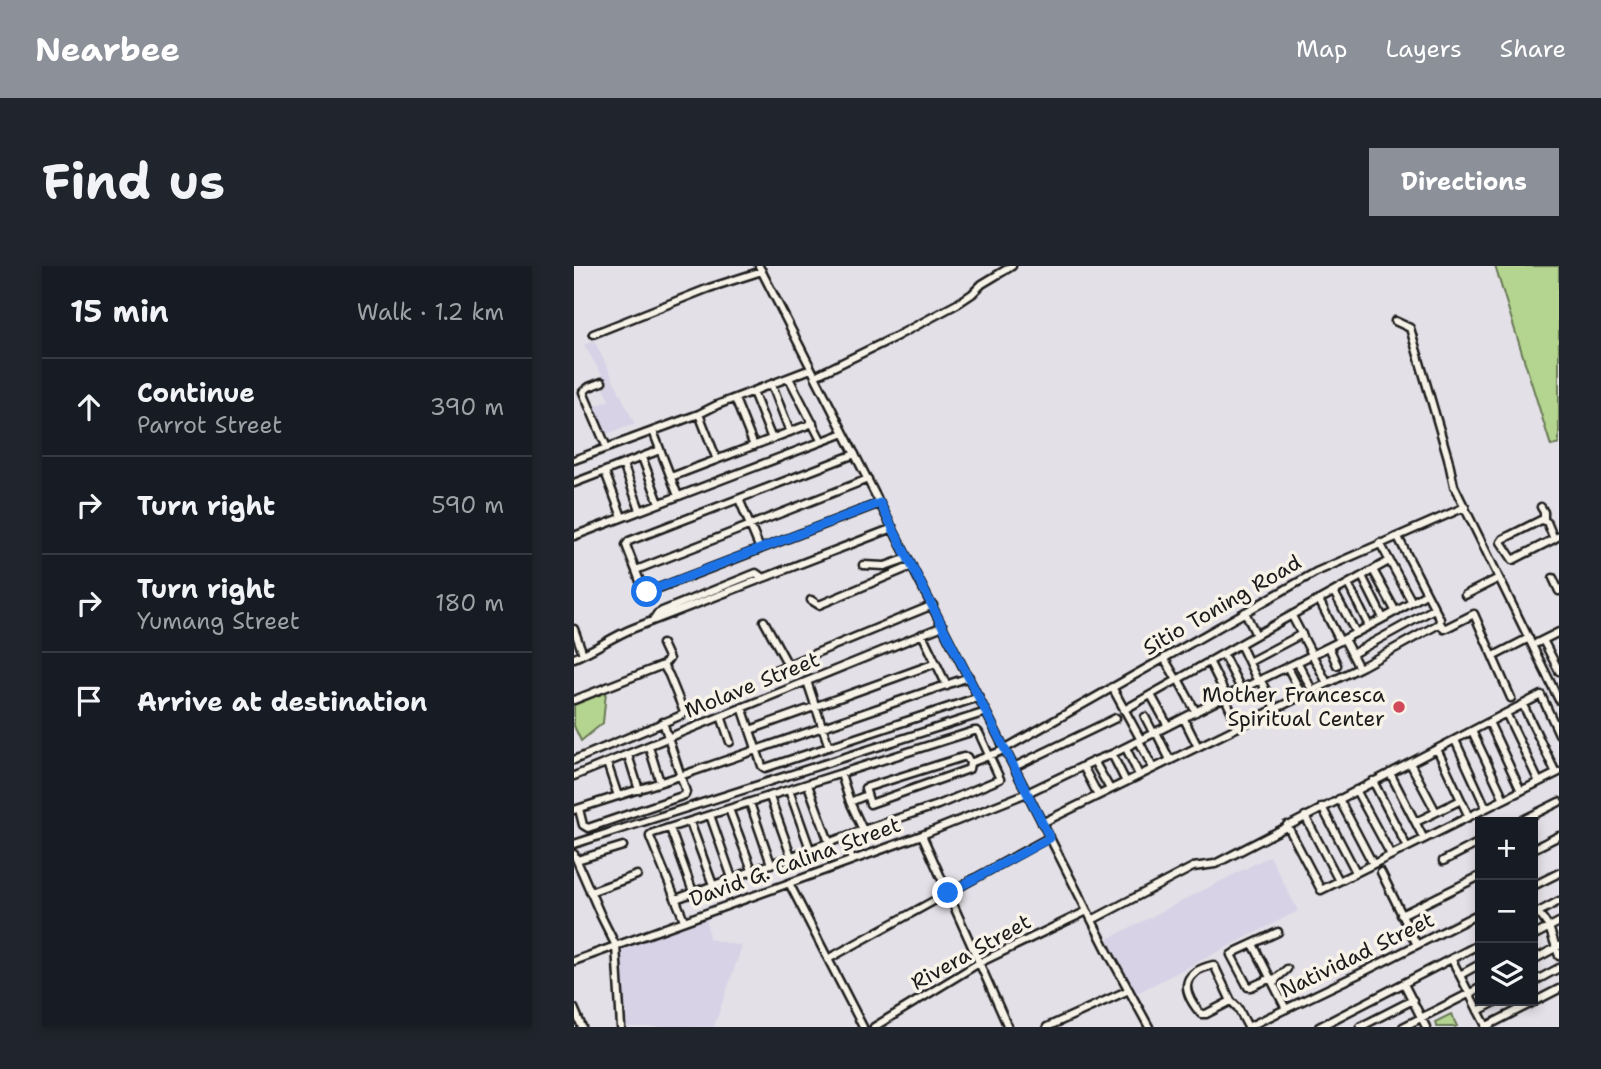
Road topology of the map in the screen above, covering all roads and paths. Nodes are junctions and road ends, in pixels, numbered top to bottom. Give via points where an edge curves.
1 (1012, 266) edge
2 (760, 269) edge
3 (1395, 321) dead end
4 (593, 334) dead end
5 (813, 372) junction
6 (789, 378) junction
7 (601, 382) dead end
8 (772, 385) junction
9 (753, 392) junction
10 (584, 395) junction
11 (574, 398) edge
12 (735, 399) junction
13 (699, 414) junction
14 (813, 423) junction
15 (653, 431) junction
16 (790, 432) junction
17 (844, 433) junction
18 (772, 439) junction
19 (821, 440) junction
20 (754, 446) junction
21 (607, 448) junction
22 (660, 450) junction
23 (855, 454) junction
24 (642, 457) junction
25 (574, 460) edge
26 (717, 460) junction
27 (623, 464) junction
28 (605, 472) junction
29 (671, 477) junction
30 (868, 479) junction
31 (574, 483) edge
32 (678, 496) junction
33 (739, 499) junction
34 (659, 503) junction
35 (880, 503) junction
36 (1465, 507) junction
37 (1541, 507) dead end
38 (640, 510) junction
39 (622, 517) junction
40 (1544, 520) junction
41 (750, 525) junction
42 (893, 528) junction
43 (574, 536) edge
44 (1398, 537) junction
45 (1556, 538) edge
46 (1380, 543) junction
47 (760, 550) junction
48 (908, 558) junction
49 (1389, 561) junction
50 (863, 565) dead end
51 (912, 566) junction
52 (636, 570) junction
53 (1373, 570) junction
54 (1362, 576) junction
55 (746, 577) junction
56 (763, 578) junction
57 (1553, 578) dead end
58 (1499, 579) junction
59 (725, 584) junction
60 (1348, 584) junction
61 (744, 586) junction
62 (1559, 591) edge
63 (1334, 592) junction
64 (1426, 594) junction
65 (717, 596) junction
66 (1465, 596) dead end
67 (811, 600) dead end
68 (1319, 600) junction
69 (1412, 602) junction
70 (933, 605) junction
71 (1434, 609) junction
72 (1245, 612) junction
73 (1396, 612) junction
74 (1292, 616) junction
75 (656, 618) junction
76 (1383, 618) junction
77 (764, 621) dead end
78 (1440, 622) junction
79 (943, 626) junction
80 (1369, 626) junction
81 (574, 629) edge
82 (1559, 632) edge
83 (1356, 633) junction
84 (922, 634) junction
85 (1302, 634) junction
86 (1256, 635) junction
87 (1530, 638) junction
88 (1342, 640) junction
89 (662, 644) dead end
90 (1240, 644) junction
91 (1329, 647) junction
92 (583, 654) junction
93 (1223, 654) junction
94 (1352, 654) junction
95 (1313, 655) junction
96 (1494, 656) junction
97 (574, 658) edge
98 (1164, 658) junction
99 (1209, 662) junction
100 (1249, 662) junction
101 (936, 663) junction
102 (1298, 663) junction
103 (663, 665) junction
104 (788, 665) junction
105 (1338, 665) dead end
106 (1288, 668) junction
107 (1359, 668) junction
108 (1557, 673) edge
109 (765, 674) dead end
110 (969, 677) junction
111 (1177, 680) junction
112 (807, 681) junction
113 (1259, 681) junction
114 (1327, 683) junction
115 (947, 686) junction
116 (1112, 687) junction
117 (1241, 690) junction
118 (1312, 691) junction
119 (1151, 695) junction
120 (1302, 695) junction
121 (979, 697) junction
122 (1226, 697) junction
123 (1511, 698) dead end
124 (574, 699) edge
125 (1559, 701) edge
126 (816, 705) junction
127 (1523, 705) junction
128 (742, 707) junction
129 (1275, 708) junction
130 (1124, 710) junction
131 (986, 712) junction
132 (1196, 712) junction
133 (1506, 713) junction
134 (721, 716) junction
135 (1145, 717) dead end
136 (1116, 718) dead end
137 (1184, 719) junction
138 (663, 722) junction
139 (1489, 722) junction
140 (1168, 726) junction
141 (1238, 726) junction
142 (823, 727) junction
143 (750, 730) junction
144 (1472, 731) junction
145 (1155, 733) junction
146 (1559, 734) edge
147 (669, 738) junction
148 (1455, 740) junction
149 (1140, 741) junction
150 (730, 742) dead end
151 (649, 747) junction
152 (829, 747) junction
153 (1198, 747) junction
154 (1004, 748) junction
155 (1126, 748) junction
156 (1437, 749) junction
157 (756, 750) junction
158 (1112, 754) junction
159 (628, 755) junction
160 (990, 756) junction
161 (574, 760) edge
162 (1170, 760) junction
163 (1094, 761) junction
164 (607, 763) junction
165 (970, 763) junction
166 (1410, 763) junction
167 (1083, 766) junction
168 (1014, 767) junction
169 (1153, 768) junction
170 (1390, 773) junction
171 (1558, 773) edge
172 (841, 774) junction
173 (1139, 775) junction
174 (574, 776) edge
175 (680, 776) junction
176 (1373, 781) junction
177 (660, 782) junction
178 (1126, 782) junction
179 (1539, 782) junction
180 (808, 785) junction
181 (1110, 789) junction
182 (639, 790) junction
183 (789, 790) junction
184 (1356, 790) junction
185 (1521, 790) junction
186 (1027, 793) junction
187 (867, 795) junction
188 (1098, 795) junction
189 (618, 796) junction
190 (770, 797) junction
191 (1339, 799) junction
192 (1504, 799) junction
193 (1461, 800) junction
194 (850, 802) junction
195 (1559, 802) edge
196 (750, 803) junction
197 (1322, 807) junction
198 (1486, 808) junction
199 (576, 809) edge
200 (729, 809) junction
201 (1436, 812) junction
202 (710, 815) junction
203 (1305, 817) junction
204 (1530, 817) edge
205 (1465, 821) junction
206 (691, 822) junction
207 (1416, 822) junction
208 (1042, 823) junction
209 (1287, 825) junction
210 (670, 828) junction
211 (863, 830) junction
212 (922, 835) junction
213 (1559, 836) edge
214 (844, 837) junction
215 (1050, 838) junction
216 (1424, 839) junction
217 (829, 842) junction
218 (574, 844) edge
219 (1475, 845) edge
220 (623, 846) dead end
221 (1538, 846) edge
222 (1407, 847) junction
223 (810, 849) junction
224 (1391, 855) junction
225 (791, 856) junction
226 (575, 857) edge
227 (853, 859) junction
228 (1443, 861) dead end
229 (771, 864) junction
230 (1373, 864) junction
231 (752, 870) junction
232 (1356, 872) junction
233 (1381, 872) dead end
234 (1559, 873) edge
235 (637, 875) dead end
236 (732, 878) junction
237 (1475, 878) edge
238 (1339, 881) junction
239 (789, 883) junction
240 (1538, 884) edge
241 (713, 885) junction
242 (590, 892) junction
243 (693, 892) junction
244 (948, 893) junction
245 (676, 899) junction
246 (1559, 901) edge
247 (1087, 911) junction
248 (1538, 913) edge
249 (1401, 915) junction
250 (1475, 916) edge
251 (1538, 916) edge
252 (684, 920) junction
253 (1092, 920) junction
254 (1559, 922) edge
255 (1549, 927) junction
256 (1278, 932) dead end
257 (1538, 933) edge
258 (1253, 944) junction
259 (1417, 945) junction
260 (616, 946) junction
261 (1475, 947) edge
262 (1557, 947) edge
263 (1559, 956) edge
264 (1538, 957) edge
265 (828, 958) junction
266 (1452, 960) junction
267 (574, 961) edge
268 (979, 963) junction
269 (1475, 967) edge
270 (1559, 968) edge
271 (1287, 970) dead end
272 (1460, 975) junction
273 (1271, 978) junction
274 (1538, 979) edge
275 (1404, 984) junction
276 (1274, 985) junction
277 (1559, 989) edge
278 (1129, 990) junction
279 (1475, 990) edge
280 (1469, 993) junction
281 (1413, 1000) junction
282 (1231, 1001) junction
283 (1488, 1006) edge
284 (574, 1008) edge
285 (1286, 1009) junction
286 (1478, 1011) junction
287 (1421, 1017) junction
288 (1317, 1025) edge
289 (582, 1027) edge
290 (621, 1027) edge
291 (863, 1027) edge
292 (873, 1027) edge
293 (1008, 1027) edge
294 (1047, 1027) edge
295 (1149, 1027) edge
296 (1248, 1027) edge
297 (1360, 1027) edge
298 (1403, 1027) edge
299 (1426, 1027) edge
300 (1486, 1027) edge

1 - 5 street via 957,304
2 - 4 street
2 - 5 street
3 - 36 street via 1409,328 1452,480
5 - 6 street
5 - 17 street
6 - 8 street
6 - 14 street
7 - 10 street via 585,389
8 - 9 street
8 - 16 street
9 - 12 street
9 - 18 street
10 - 11 street
10 - 21 street
12 - 13 street
12 - 20 street
13 - 15 street
13 - 26 street
14 - 16 street
14 - 19 street
15 - 21 street
15 - 22 street
16 - 18 street
17 - 19 street
17 - 23 street
18 - 20 street
19 - 32 street
20 - 26 street
21 - 25 street
22 - 24 street
22 - 29 street
23 - 30 street
23 - 33 street
24 - 27 street
24 - 34 street
26 - 29 street
27 - 28 street
27 - 38 street
28 - 31 street
28 - 39 street
29 - 32 street
30 - 35 street
30 - 41 street
32 - 34 street
33 - 41 street
33 - 52 street via 627,542
34 - 38 street
35 - 42 street
35 - 47 street
36 - 44 street, Sitio Toning Road
36 - 58 street
37 - 40 street
38 - 39 street
39 - 43 street
40 - 45 street
40 - 45 street via 1503,539 1502,544 1513,560
41 - 47 street
41 - 52 street
42 - 48 street
42 - 56 street
44 - 46 street, Sitio Toning Road
44 - 64 street
46 - 49 street
46 - 72 street, Sitio Toning Road
47 - 52 street via 646,592
48 - 50 street via 885,566
48 - 51 street
49 - 53 street
49 - 69 street
51 - 67 street via 819,605
51 - 70 street
53 - 54 street
53 - 73 street
54 - 60 street
54 - 76 street
55 - 56 street via 756,573
55 - 59 street
55 - 61 street
56 - 61 street
57 - 62 street
58 - 66 street
58 - 87 street
59 - 65 street
59 - 75 street via 662,611
60 - 63 street
60 - 80 street
61 - 65 street
63 - 68 street
63 - 83 street
64 - 69 street, David G. Calina Street
64 - 71 street
65 - 75 street
68 - 74 street
68 - 88 street
69 - 73 street, David G. Calina Street
70 - 79 street
70 - 104 street
71 - 78 street
71 - 94 street
72 - 86 street
72 - 98 street, Sitio Toning Road
73 - 76 street, David G. Calina Street
74 - 85 street
74 - 86 street
75 - 92 street
76 - 80 street, David G. Calina Street
77 - 104 street
78 - 96 street via 1444,629 1474,614
78 - 107 street
79 - 84 street, Molave Street
79 - 110 street
80 - 83 street, David G. Calina Street
81 - 92 street
82 - 108 street via 1540,642
83 - 88 street, David G. Calina Street
84 - 101 street
84 - 112 street, Molave Street
85 - 95 street
85 - 100 street
86 - 90 street
87 - 96 street
87 - 125 street
88 - 91 street, David G. Calina Street
88 - 94 street
89 - 103 street via 668,659
90 - 93 street
90 - 100 street
91 - 95 street, David G. Calina Street
91 - 105 street
92 - 97 street
93 - 99 street
93 - 117 street
94 - 107 street
95 - 102 street, David G. Calina Street
95 - 114 street
96 - 123 street
98 - 111 street
98 - 116 street, Sitio Toning Road
99 - 111 street
99 - 122 street
100 - 113 street
101 - 115 street
101 - 126 street
102 - 106 street, David G. Calina Street
102 - 118 street
103 - 124 street
103 - 138 street via 684,712
104 - 109 street
106 - 113 street, David G. Calina Street
106 - 120 street
107 - 114 street
110 - 115 street
110 - 121 street
111 - 119 street
111 - 132 street
112 - 126 street
112 - 128 street, Molave Street
113 - 117 street, David G. Calina Street
113 - 129 street
114 - 118 street
115 - 142 street
116 - 130 street
116 - 154 street, Sitio Toning Road
117 - 122 street, David G. Calina Street
118 - 120 street
119 - 130 street
119 - 140 street
120 - 129 street
121 - 131 street
121 - 152 street
122 - 132 street, David G. Calina Street
122 - 141 street
126 - 142 street
126 - 143 street
127 - 133 street
127 - 146 street via 1544,694
127 - 171 street
128 - 134 street, Molave Street
128 - 143 street
129 - 141 street
130 - 149 street
131 - 154 street
131 - 218 street
132 - 137 street, David G. Calina Street
133 - 139 street
133 - 179 street
134 - 147 street, Molave Street
134 - 150 street
135 - 145 street
136 - 168 street
137 - 140 street, David G. Calina Street
137 - 153 street
138 - 147 street
138 - 161 street
139 - 144 street
139 - 185 street
140 - 145 street, David G. Calina Street
141 - 153 street
142 - 152 street
142 - 157 street
143 - 157 street
144 - 148 street
144 - 192 street
145 - 149 street, David G. Calina Street
145 - 162 street
147 - 151 street, Molave Street
147 - 175 street
148 - 156 street
148 - 198 street
149 - 155 street, David G. Calina Street
149 - 169 street
151 - 159 street, Molave Street
151 - 177 street
152 - 157 street via 765,768
153 - 162 street
154 - 160 street, Sitio Toning Road
154 - 168 street
155 - 158 street, David G. Calina Street
155 - 173 street
156 - 166 street
156 - 193 street
157 - 175 street
158 - 163 street, David G. Calina Street
158 - 178 street
159 - 164 street, Molave Street
159 - 182 street
160 - 165 street, Sitio Toning Road
160 - 172 street via 974,731
160 - 211 street via 1000,779 938,806
162 - 169 street
163 - 167 street, David G. Calina Street
163 - 181 street
164 - 174 street, Molave Street
164 - 189 street
165 - 187 street via 965,757 954,760 865,788
165 - 187 street via 968,769 870,804
166 - 170 street
166 - 201 street
167 - 186 street, David G. Calina Street
167 - 188 street
168 - 186 street
169 - 173 street
170 - 176 street
170 - 207 street
171 - 179 street
172 - 180 street
172 - 194 street
173 - 178 street
175 - 177 street
175 - 199 street via 685,795 608,822 584,827
176 - 184 street
176 - 222 street
177 - 182 street
178 - 181 street
179 - 185 street
180 - 183 street
180 - 217 street
181 - 188 street
182 - 189 street
183 - 190 street
183 - 223 street
184 - 191 street
184 - 224 street
185 - 192 street
186 - 208 street
186 - 212 street, David G. Calina Street
187 - 194 street
188 - 208 street
189 - 199 street
190 - 196 street
190 - 225 street
191 - 197 street
191 - 230 street
192 - 198 street
193 - 201 street
193 - 205 street
194 - 211 street
195 - 204 street
196 - 200 street
196 - 229 street
197 - 203 street
197 - 232 street
198 - 205 street
200 - 202 street
200 - 231 street
201 - 207 street
202 - 206 street
202 - 236 street
203 - 209 street
203 - 238 street
205 - 216 street
206 - 210 street
206 - 241 street
207 - 216 street
208 - 215 street
209 - 238 street via 1323,893
209 - 253 street
210 - 243 street
210 - 245 street via 650,837
211 - 214 street
212 - 227 street, David G. Calina Street
212 - 244 street
213 - 221 street
214 - 217 street
214 - 227 street
215 - 244 street
215 - 247 street
216 - 222 street
217 - 223 street
219 - 228 street
220 - 226 street
222 - 224 street
223 - 225 street
224 - 230 street
225 - 229 street
226 - 242 street
227 - 239 street, David G. Calina Street
229 - 231 street
230 - 232 street
231 - 236 street
232 - 238 street
233 - 249 street
234 - 240 street
235 - 242 street
236 - 241 street
237 - 249 street
239 - 252 street, David G. Calina Street
239 - 265 street
241 - 243 street
242 - 260 street
243 - 245 street
244 - 265 street
244 - 268 street
245 - 252 street
246 - 248 street
247 - 253 street
247 - 268 street, Rivera Street
249 - 259 street
250 - 259 street, Natividad Street
251 - 255 street
252 - 260 street, David G. Calina Street
253 - 278 street
254 - 255 street
255 - 257 street
255 - 262 street
256 - 258 street
258 - 273 street
258 - 273 street via 1232,957 1248,987
259 - 285 street, Natividad Street
260 - 267 street, David G. Calina Street
260 - 290 street
261 - 266 street
262 - 263 street
262 - 264 street
265 - 291 street
266 - 272 street
266 - 275 street
268 - 292 street, Rivera Street
268 - 293 street
269 - 272 street
270 - 274 street
271 - 276 street
272 - 280 street
273 - 276 street
275 - 281 street
275 - 288 street
276 - 285 street
277 - 300 street
278 - 294 street
278 - 295 street
279 - 280 street
280 - 286 street
280 - 287 street
281 - 287 street
281 - 297 street
282 - 282 street via 1201,1014 1186,981 1213,965
282 - 296 street
283 - 286 street
284 - 289 street
285 - 296 street, Natividad Street
286 - 300 street
287 - 298 street
287 - 299 street

